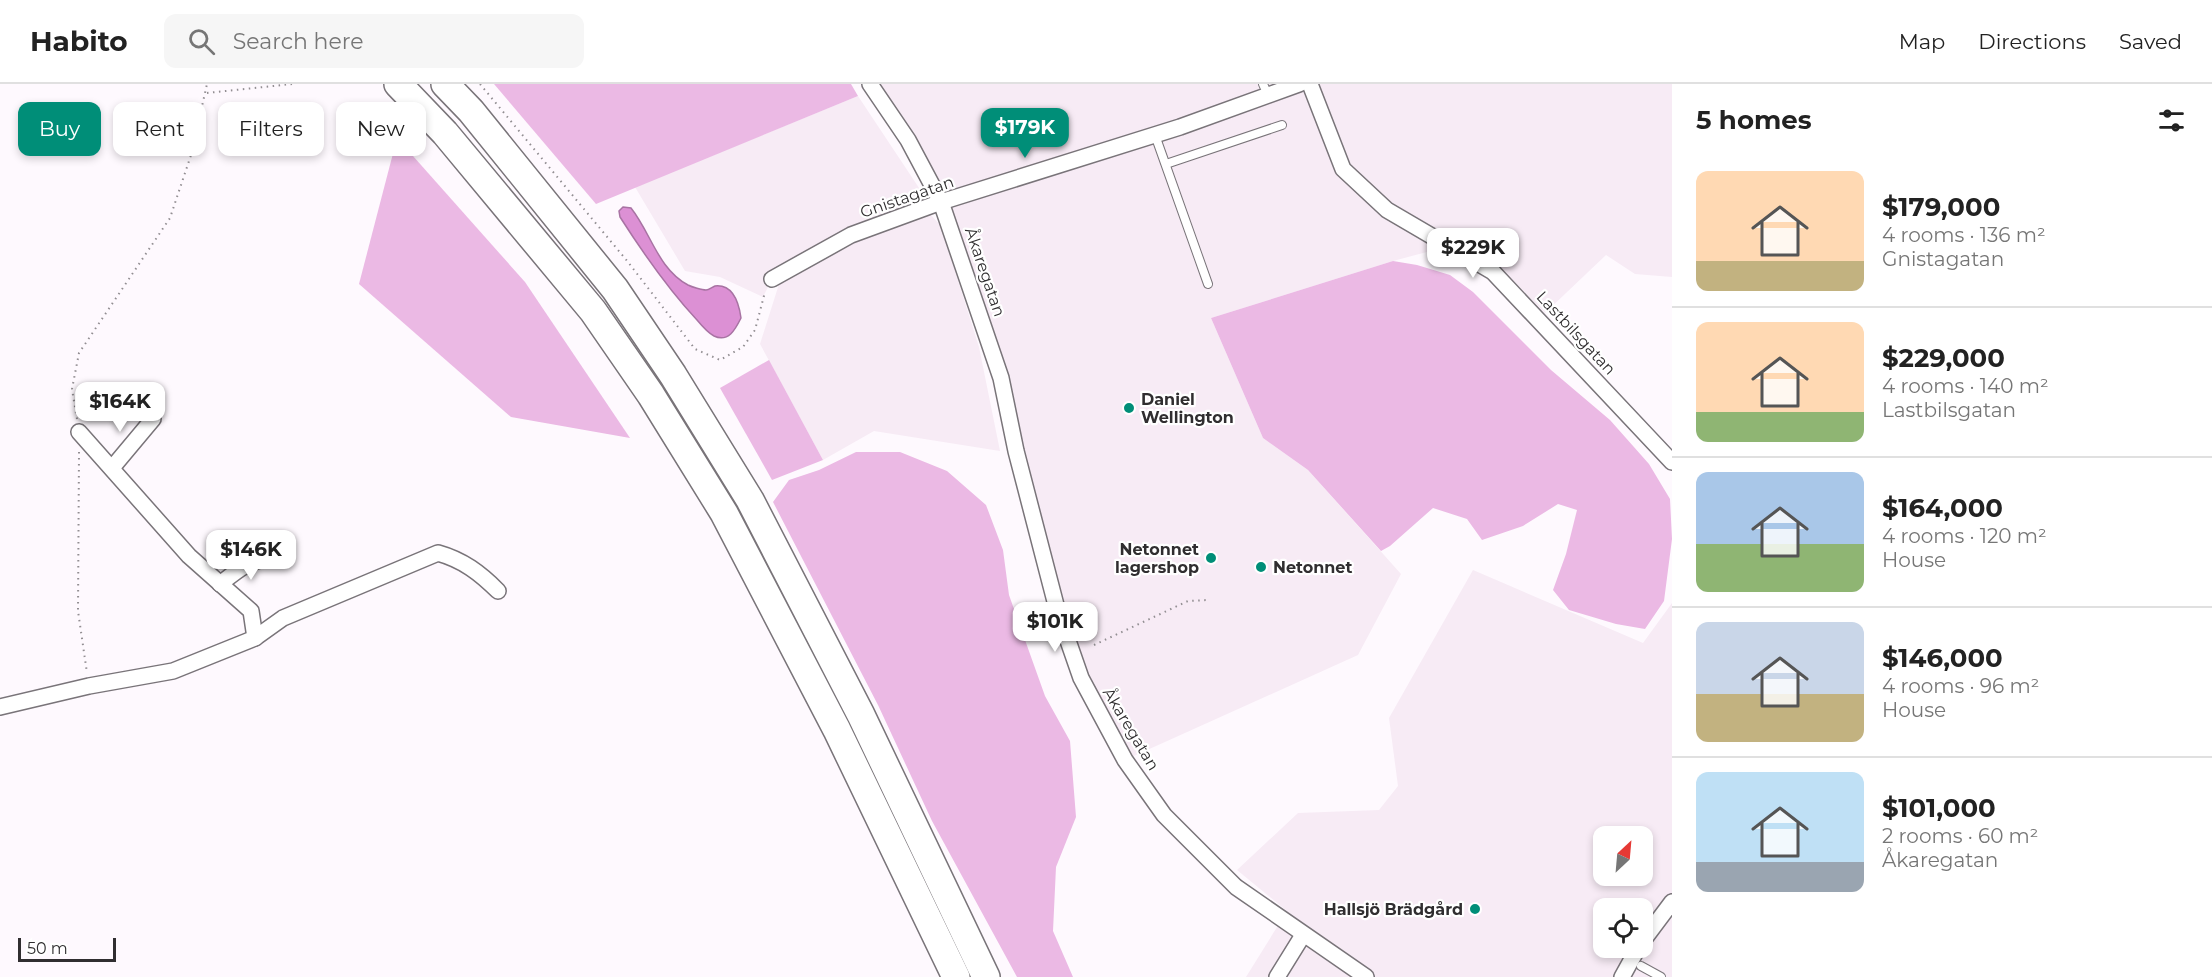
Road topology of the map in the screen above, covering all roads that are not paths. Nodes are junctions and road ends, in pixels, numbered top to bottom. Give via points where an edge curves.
1 (398, 84) edge
2 (445, 84) edge
3 (870, 84) edge
4 (1299, 84) edge
5 (1310, 84) edge
6 (1265, 90) edge
7 (1282, 125) dead end
8 (1155, 135) junction
9 (1166, 164) junction
10 (941, 202) junction
11 (772, 279) road end
12 (1208, 284) dead end
13 (153, 419) dead end
14 (79, 432) road end
15 (1672, 462) edge
16 (112, 468) junction
17 (273, 557) dead end
18 (220, 584) junction
19 (498, 591) dead end
20 (255, 638) junction
21 (0, 707) edge
22 (1672, 902) edge
23 (1653, 927) edge
24 (1303, 935) junction
25 (1632, 958) edge
26 (1641, 966) dead end
27 (956, 977) edge
28 (986, 977) edge
29 (1277, 977) edge
30 (1366, 977) edge
31 (1622, 977) edge
32 (1661, 977) edge

1 - 27 highway via 445,133 593,311 651,395 724,513 837,730
2 - 28 highway via 615,289 744,491 861,715
3 - 10 street, Åkaregatan via 908,140
4 - 6 street, Gnistagatan
5 - 15 street, Lastbilsgatan via 1343,169 1387,210 1493,272
6 - 8 street, Gnistagatan
7 - 9 lane
8 - 9 lane
8 - 10 street, Gnistagatan
9 - 12 lane
10 - 11 street, Gnistagatan via 851,236
10 - 24 street, Åkaregatan via 1001,378 1057,609 1081,678 1125,760 1164,815 1236,887
13 - 16 street
14 - 16 street
16 - 18 street via 189,556
17 - 18 street via 253,560
18 - 20 street via 251,611
19 - 20 street via 456,558 438,553 283,618
20 - 21 street via 173,671
22 - 23 street
24 - 29 street
24 - 30 street, Åkaregatan
25 - 31 street
26 - 32 lane

